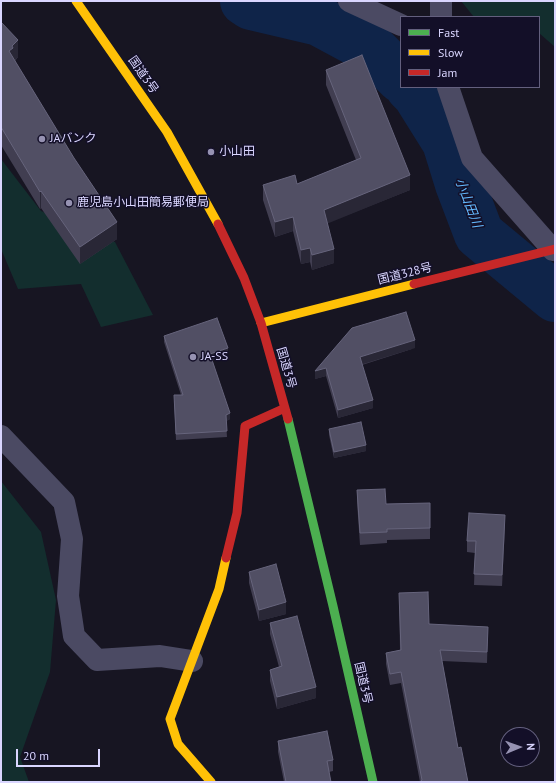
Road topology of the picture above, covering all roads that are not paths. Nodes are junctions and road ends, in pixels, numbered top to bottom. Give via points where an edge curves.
1 (76, 1) edge
2 (349, 1) edge
3 (441, 1) edge
4 (441, 16) edge
5 (400, 24) edge
6 (448, 88) edge
7 (548, 251) edge
8 (261, 323) junction
9 (285, 408) junction
10 (1, 436) edge
11 (192, 661) junction
12 (211, 782) edge
13 (373, 782) edge

1 - 8 main road, 国道3号 via 168,132 211,210 244,278
2 - 5 street
3 - 4 street
6 - 7 street via 472,158
7 - 8 main road, 国道328号
8 - 9 main road, 国道3号
9 - 11 main road via 245,426 237,513 219,589
9 - 13 main road, 国道3号
10 - 11 street via 64,502 72,539 68,596 74,636 97,660 160,656
11 - 12 main road via 170,719 178,744

